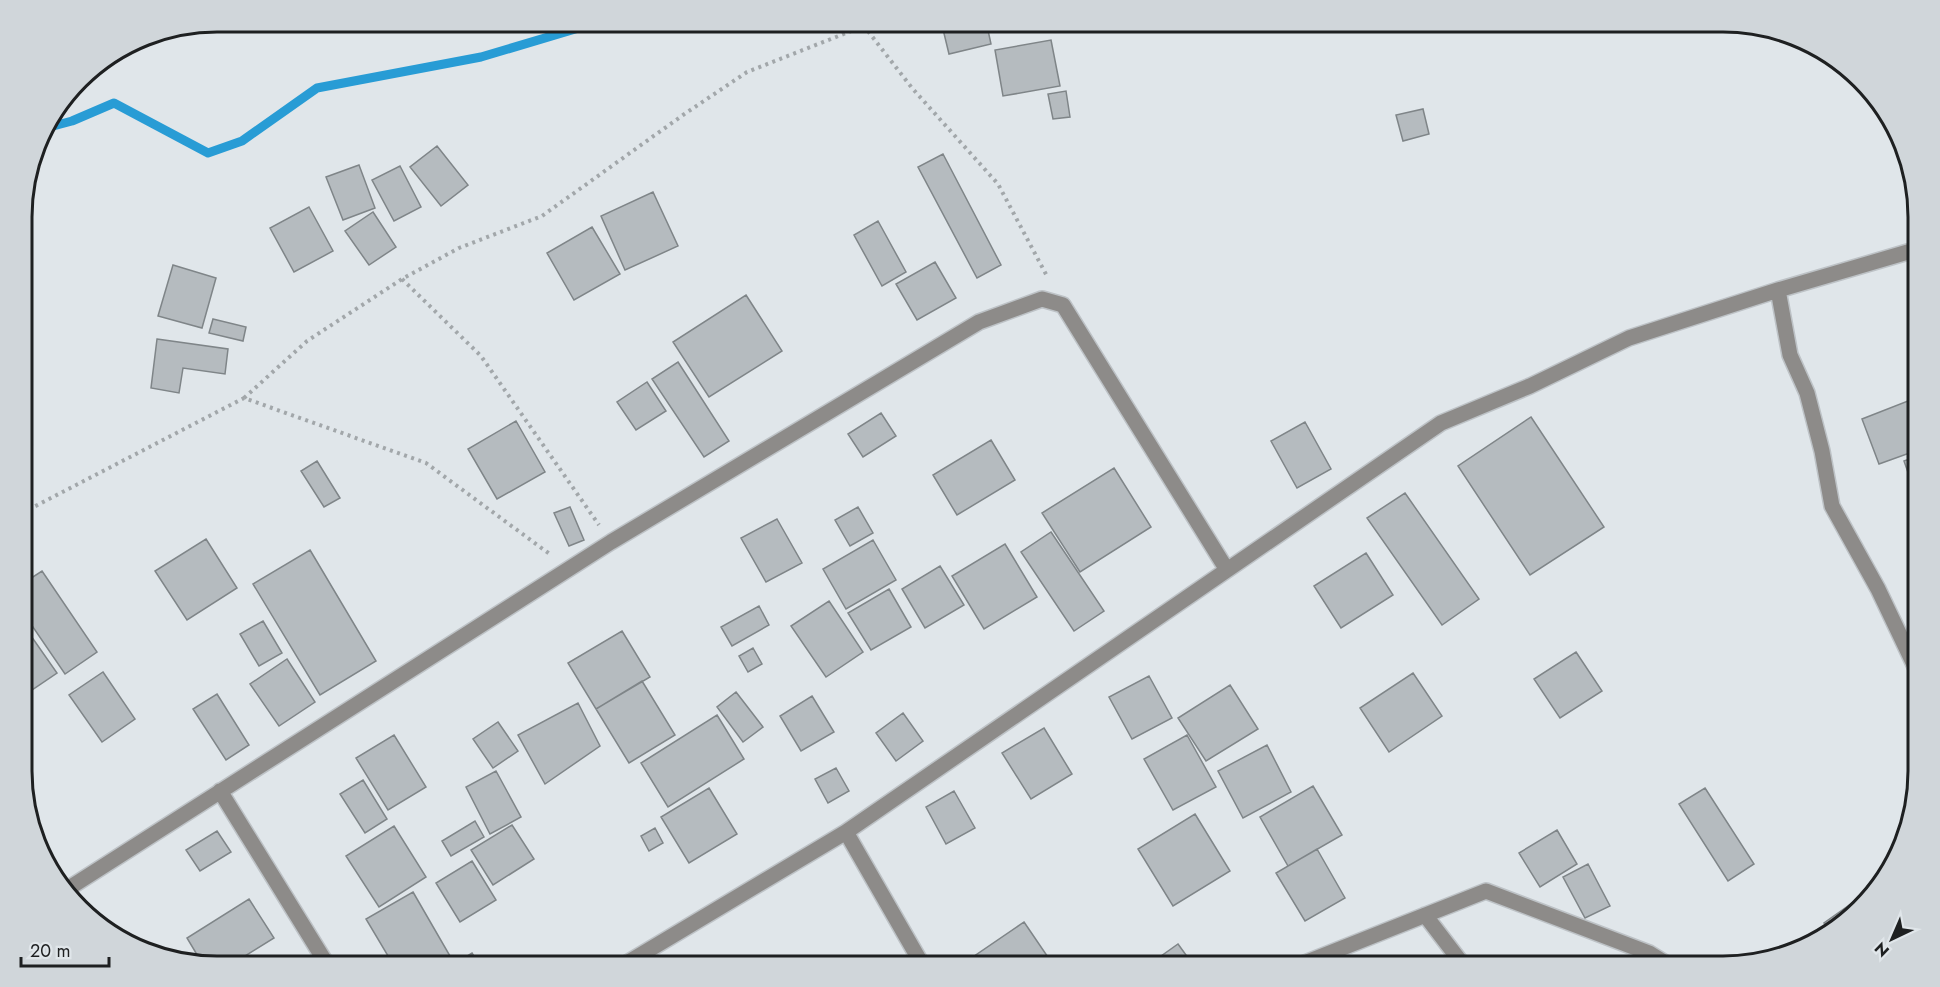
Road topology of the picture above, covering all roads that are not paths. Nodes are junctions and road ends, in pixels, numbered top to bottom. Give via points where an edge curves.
1 (1908, 252) edge
2 (1778, 290) junction
3 (1227, 570) junction
4 (1908, 652) edge
5 (220, 791) junction
6 (846, 832) junction
7 (72, 886) edge
8 (1425, 915) junction
9 (1324, 955) edge
10 (1456, 955) edge
11 (1652, 955) edge
12 (322, 956) edge
13 (639, 956) edge
14 (917, 956) edge

1 - 2 street
2 - 3 street via 1629,338 1441,423
2 - 4 street via 1790,355 1807,393 1832,506
3 - 5 street via 1063,305 1042,299 979,322 611,542
3 - 6 street
5 - 7 street
5 - 12 street
6 - 13 street
6 - 14 street
8 - 9 street
8 - 10 street
8 - 11 street via 1486,891

